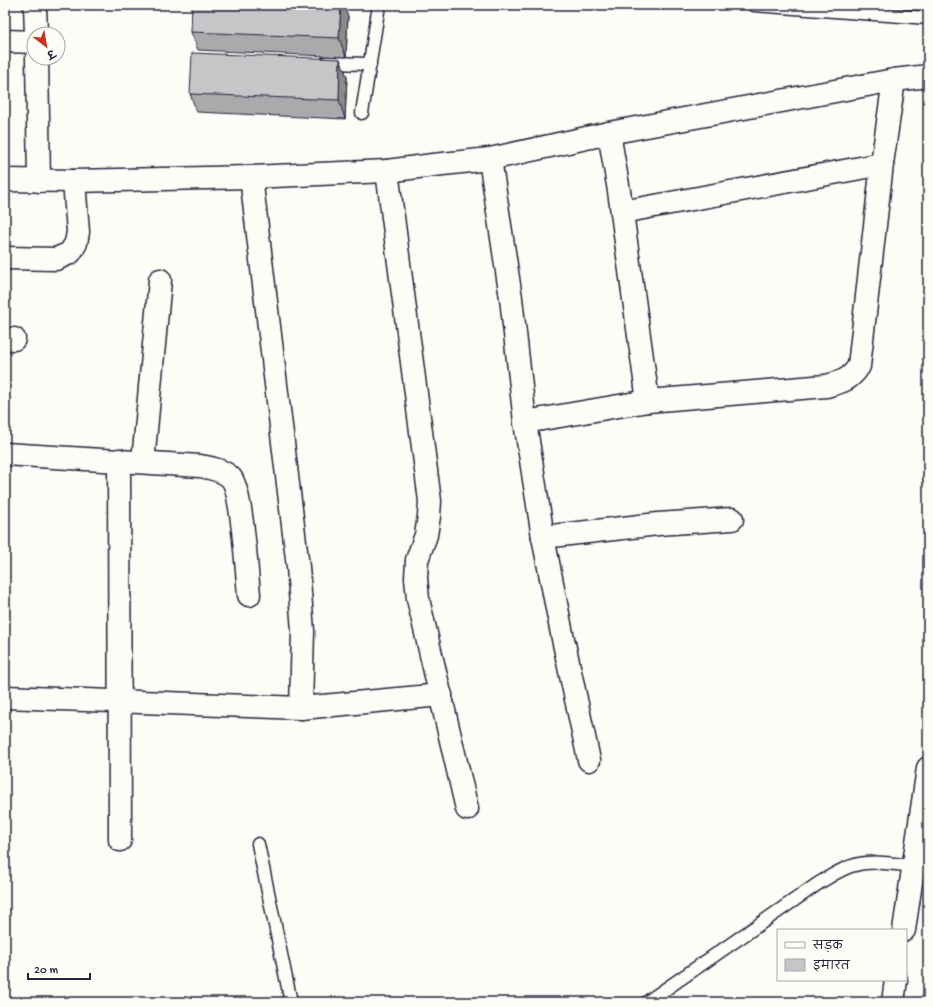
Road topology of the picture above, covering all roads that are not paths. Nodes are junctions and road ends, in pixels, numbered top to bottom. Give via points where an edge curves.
1 (35, 5) edge
2 (379, 5) edge
3 (759, 5) edge
4 (928, 18) edge
5 (36, 26) edge
6 (5, 41) edge
7 (26, 42) edge
8 (315, 63) edge
9 (370, 64) junction
10 (37, 66) edge
11 (928, 76) edge
12 (894, 80) junction
13 (362, 113) dead end
14 (610, 133) junction
15 (490, 158) junction
16 (882, 164) junction
17 (387, 171) junction
18 (251, 177) junction
19 (5, 180) edge
20 (39, 181) junction
21 (74, 181) junction
22 (622, 212) junction
23 (5, 258) edge
24 (160, 280) dead end
25 (648, 401) junction
26 (525, 422) junction
27 (5, 454) edge
28 (119, 460) junction
29 (143, 462) junction
30 (732, 519) dead end
31 (543, 537) junction
32 (249, 595) dead end
33 (441, 695) junction
34 (5, 697) edge
35 (119, 700) junction
36 (301, 708) junction
37 (589, 760) dead end
38 (928, 768) edge
39 (467, 809) dead end
40 (924, 829) edge
41 (120, 840) dead end
42 (258, 844) dead end
43 (914, 866) junction
44 (904, 929) edge
45 (896, 981) edge
46 (291, 1002) edge
47 (647, 1002) edge
48 (893, 1002) edge

1 - 5 main road
2 - 9 lane
3 - 4 lane
6 - 7 main road
8 - 9 lane
9 - 13 lane
10 - 20 main road
11 - 12 main road
12 - 14 main road
12 - 16 main road
14 - 15 main road
14 - 22 main road
15 - 17 main road
15 - 26 main road
16 - 22 main road
16 - 25 main road via 859,366 853,375 842,382 826,386
17 - 18 main road
17 - 33 main road via 430,501 426,535 417,560 418,599
18 - 21 main road
18 - 36 main road via 298,567 303,631
19 - 20 main road
20 - 21 main road
21 - 23 main road via 78,232 76,243 70,253 56,259
22 - 25 main road
24 - 29 main road
25 - 26 main road
26 - 31 main road
27 - 28 main road
28 - 29 main road
28 - 35 main road
29 - 32 main road via 200,466 217,470 231,478 239,500
30 - 31 main road via 658,524
31 - 37 main road
33 - 36 main road
33 - 39 main road
34 - 35 main road
35 - 36 main road
35 - 41 main road
38 - 40 main road
40 - 43 main road
42 - 46 lane
43 - 44 main road
43 - 47 lane via 868,863 840,871
45 - 48 main road

